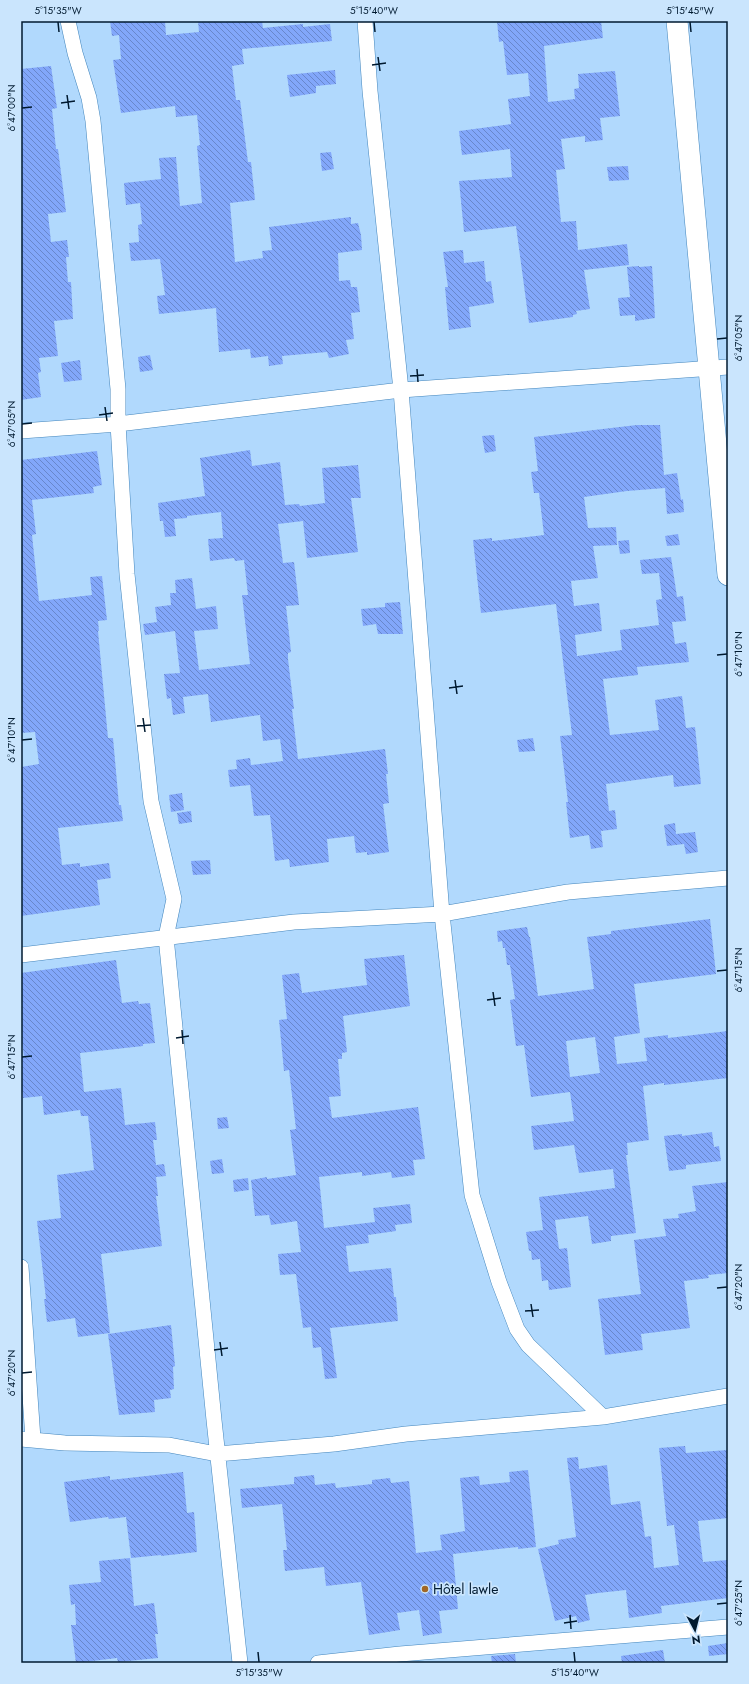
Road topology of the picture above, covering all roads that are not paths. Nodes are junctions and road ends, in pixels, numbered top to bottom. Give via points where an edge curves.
1 (68, 21) edge
2 (365, 21) edge
3 (677, 21) edge
4 (718, 368) edge
5 (401, 390) junction
6 (118, 424) junction
7 (21, 431) edge
8 (728, 575) edge
9 (728, 878) edge
10 (442, 914) junction
11 (166, 936) junction
12 (21, 955) edge
13 (21, 1267) edge
14 (728, 1396) edge
15 (603, 1417) junction
16 (27, 1439) edge
17 (218, 1454) junction
18 (728, 1627) edge
19 (240, 1663) edge
20 (318, 1663) edge

1 - 6 street via 93,121 118,389
2 - 5 street
3 - 4 street
4 - 5 street
4 - 8 street
5 - 6 street
5 - 10 street
6 - 7 street
6 - 11 street via 127,574 151,801 174,899
9 - 10 street via 568,892
10 - 11 street via 294,922
10 - 15 street via 472,1195 497,1275 517,1329 528,1344
11 - 12 street
11 - 17 street
13 - 16 street
14 - 15 street
15 - 17 street
16 - 17 street via 65,1443 169,1445
17 - 19 street
18 - 20 street via 408,1653

